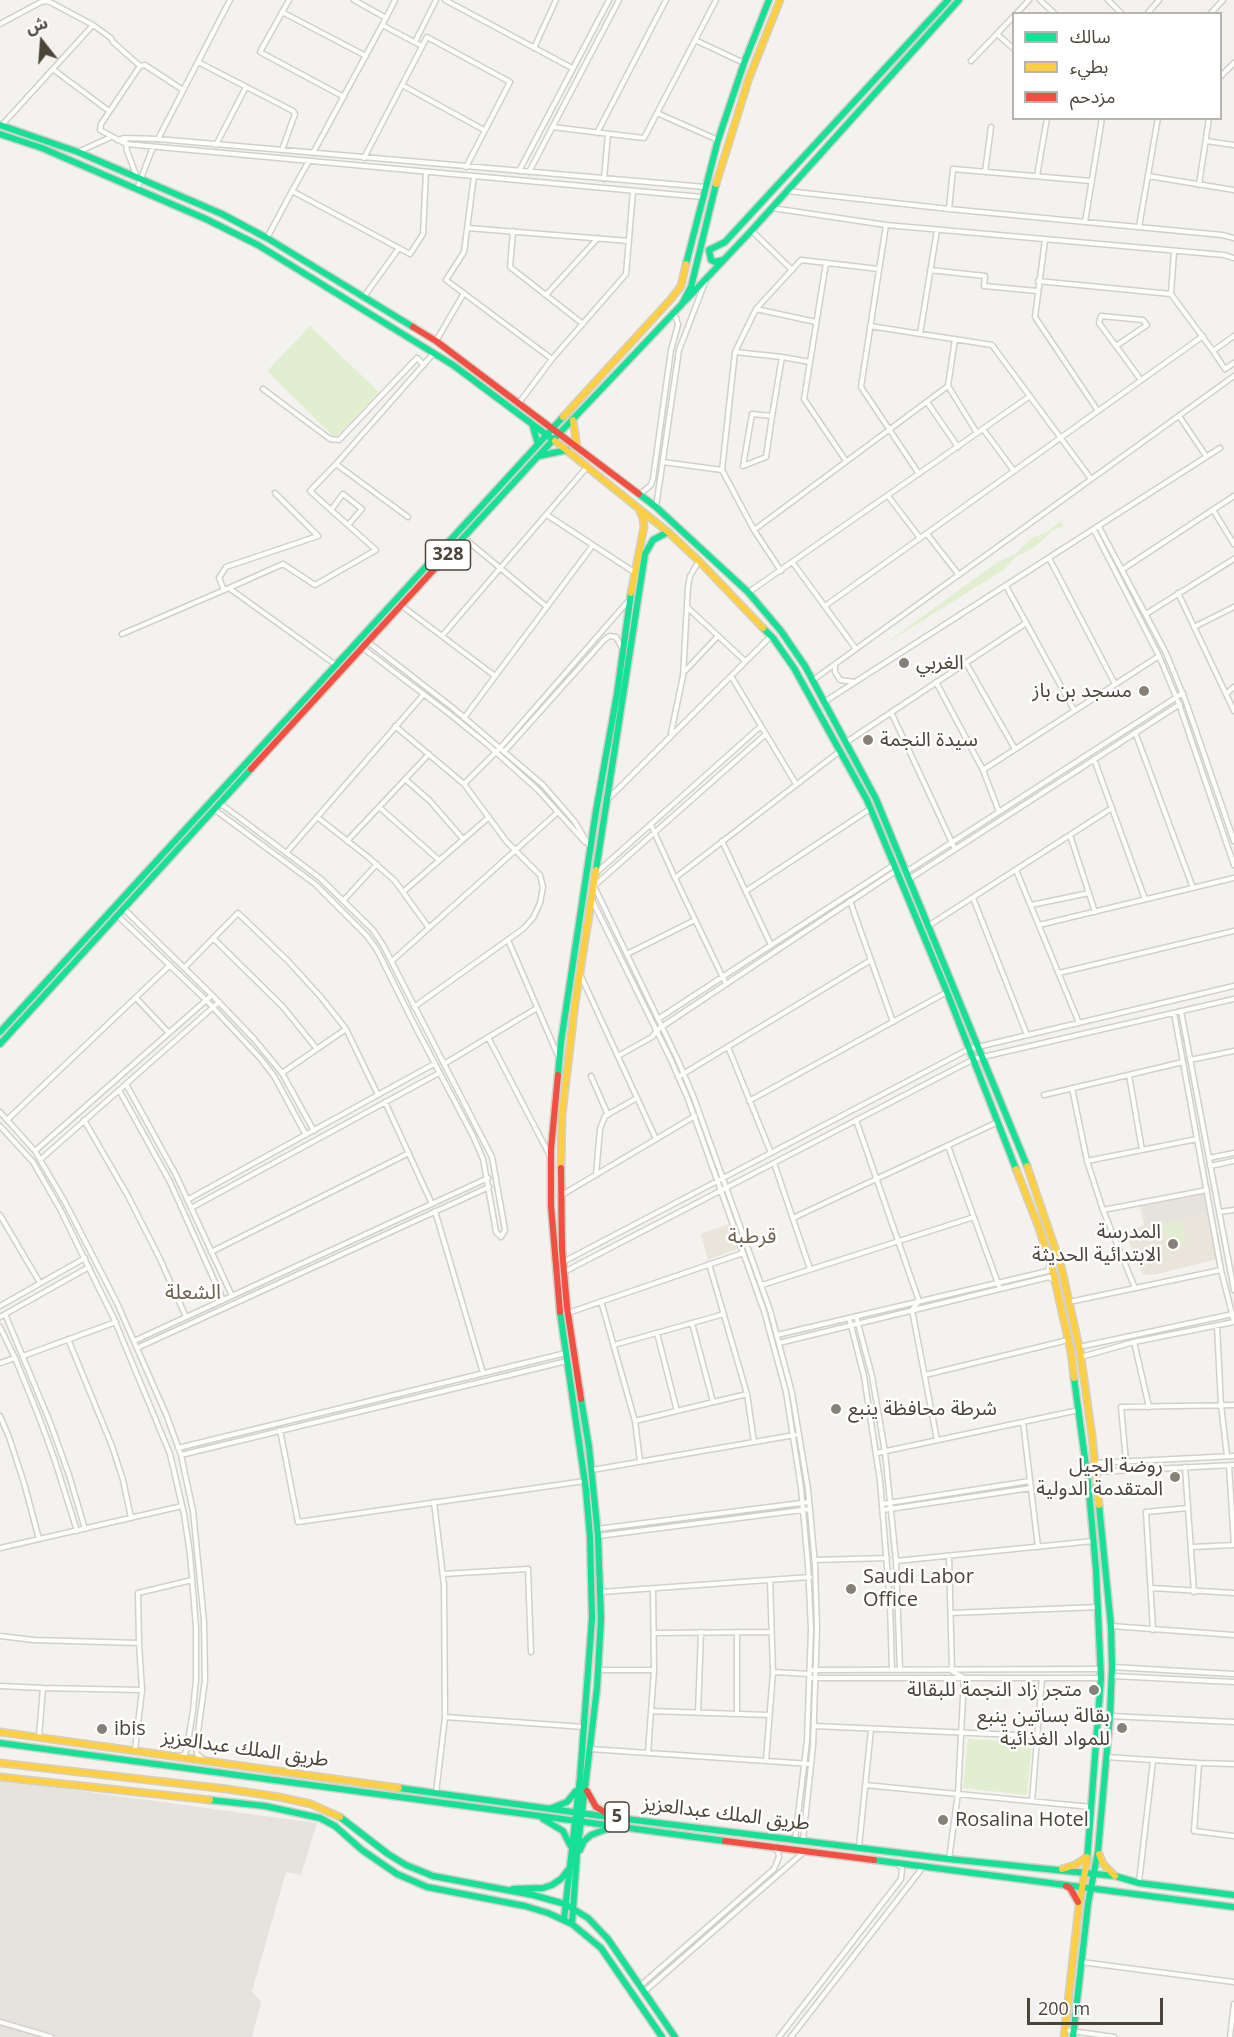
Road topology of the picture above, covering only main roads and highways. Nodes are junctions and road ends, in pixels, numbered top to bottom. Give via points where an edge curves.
1 (769, 0) edge
2 (780, 0) edge
3 (948, 0) edge
4 (959, 0) edge
5 (1, 125) edge
6 (0, 134) edge
7 (702, 236) junction
8 (714, 248) junction
9 (724, 260) junction
10 (682, 304) junction
11 (573, 420) junction
12 (533, 427) junction
13 (552, 427) junction
14 (560, 434) junction
15 (546, 435) junction
16 (553, 440) junction
17 (537, 444) junction
18 (577, 447) junction
19 (567, 450) junction
20 (538, 457) junction
21 (639, 507) junction
22 (668, 532) junction
23 (0, 1032) edge
24 (0, 1044) edge
25 (0, 1732) edge
26 (0, 1743) edge
27 (0, 1763) edge
28 (0, 1777) edge
29 (582, 1788) junction
30 (552, 1808) junction
31 (579, 1812) junction
32 (536, 1816) junction
33 (615, 1817) junction
34 (578, 1822) junction
35 (613, 1826) junction
36 (1098, 1851) junction
37 (574, 1853) junction
38 (1087, 1857) junction
39 (569, 1868) junction
40 (1057, 1870) junction
41 (1086, 1874) junction
42 (1095, 1875) junction
43 (1115, 1876) junction
44 (1065, 1885) junction
45 (1083, 1888) junction
46 (501, 1889) junction
47 (1092, 1889) junction
48 (1104, 1890) junction
49 (1234, 1895) edge
50 (565, 1904) junction
51 (1088, 1904) junction
52 (1079, 1905) junction
53 (1234, 1907) edge
54 (573, 1909) junction
55 (564, 1919) junction
56 (572, 1924) junction
57 (1065, 2033) edge
58 (1073, 2034) edge
59 (662, 2037) edge
60 (675, 2037) edge

1 - 13 main road via 718,140 681,286
2 - 7 main road, 328 via 749,78
3 - 8 main road via 725,242
4 - 9 main road
5 - 13 main road via 78,152 222,214 267,238 436,340
6 - 12 main road via 42,148 258,245 453,365
7 - 8 main road
7 - 10 main road, 328 via 691,287
8 - 9 main road via 708,254 711,260
9 - 10 main road
10 - 11 main road, 328
11 - 14 main road, 328
11 - 18 main road
12 - 15 main road
12 - 17 main road
13 - 14 main road
13 - 15 main road
14 - 16 main road, 328
14 - 18 main road
15 - 16 main road
15 - 17 main road
16 - 19 main road
16 - 20 main road, 328
17 - 23 main road
18 - 36 main road via 656,507 748,592 796,651 876,799 1035,1185 1058,1256 1079,1348 1111,1626 1110,1716
19 - 20 main road
19 - 21 main road
20 - 24 main road, 328
21 - 22 main road
21 - 29 main road via 644,527 590,847 559,1058 551,1157 556,1276 590,1537 592,1618
22 - 29 main road via 653,540 645,554 562,1115 563,1262 591,1470 601,1592 599,1670
22 - 38 main road via 786,654 840,751 870,809 947,992 1025,1188 1050,1263 1079,1410 1098,1607 1101,1678
25 - 30 main road, طريق الملك عبدالعزيز / 5
26 - 32 main road, طريق الملك عبدالعزيز / 5
27 - 46 main road via 237,1791 311,1804 339,1816 406,1865 433,1876
28 - 55 main road via 303,1813 335,1826 397,1874 427,1887 525,1906
29 - 30 main road via 567,1802
29 - 31 main road
29 - 33 main road via 596,1807
30 - 31 main road, طريق الملك عبدالعزيز / 5
31 - 33 main road, طريق الملك عبدالعزيز / 5
31 - 34 main road
32 - 34 main road, طريق الملك عبدالعزيز / 5
32 - 37 main road via 563,1831
33 - 40 main road, طريق الملك عبدالعزيز / 5
34 - 35 main road, طريق الملك عبدالعزيز / 5
34 - 37 main road
35 - 37 main road via 591,1835
35 - 44 main road, طريق الملك عبدالعزيز / 5
36 - 42 main road
36 - 43 main road via 1103,1864
37 - 39 main road
37 - 54 main road
38 - 40 main road
38 - 41 main road
39 - 46 main road via 557,1883 543,1888
39 - 50 main road
40 - 41 main road, طريق الملك عبدالعزيز / 5
41 - 42 main road, طريق الملك عبدالعزيز / 5
41 - 45 main road
42 - 43 main road, طريق الملك عبدالعزيز / 5
42 - 47 main road
43 - 49 main road, طريق الملك عبدالعزيز / 5 via 1138,1884
44 - 45 main road, طريق الملك عبدالعزيز / 5
44 - 52 main road
45 - 47 main road, طريق الملك عبدالعزيز / 5
45 - 52 main road
46 - 50 main road
47 - 48 main road, طريق الملك عبدالعزيز / 5
47 - 51 main road
48 - 51 main road via 1093,1894
48 - 53 main road, طريق الملك عبدالعزيز / 5
50 - 54 main road
50 - 55 main road
51 - 58 main road
52 - 57 main road
54 - 56 main road
54 - 60 main road via 608,1939
55 - 56 main road
56 - 59 main road via 601,1948

